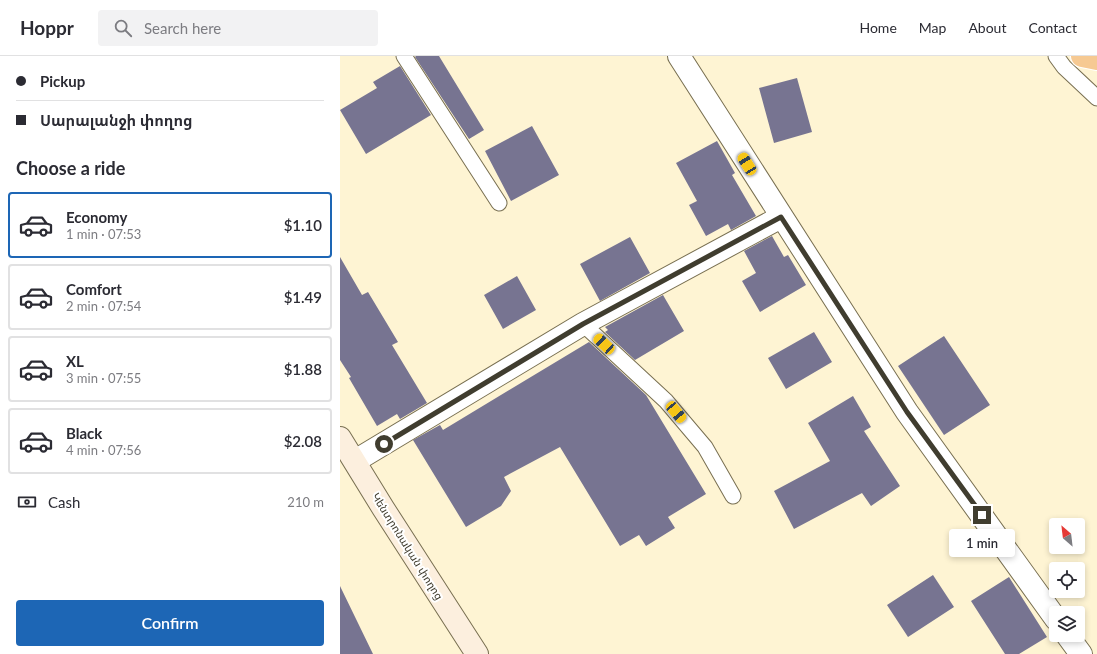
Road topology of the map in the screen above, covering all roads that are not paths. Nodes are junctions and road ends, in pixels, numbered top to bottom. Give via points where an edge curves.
1 (404, 56) edge
2 (679, 56) edge
3 (1056, 56) edge
4 (1082, 56) edge
5 (1097, 59) edge
6 (1097, 98) edge
7 (499, 203) dead end
8 (781, 217) junction
9 (583, 324) junction
10 (340, 438) edge
11 (355, 461) junction
12 (733, 496) dead end
13 (1049, 609) edge
14 (1073, 642) edge
15 (477, 654) edge
16 (1081, 654) edge

1 - 7 lane
2 - 8 street
3 - 6 lane
4 - 5 highway
8 - 9 street
8 - 13 street via 907,412
9 - 11 street
9 - 12 lane via 666,401 705,447
10 - 11 main road, Կենտրոնական փողոց
11 - 15 main road, Կենտրոնական փողոց
14 - 16 street

